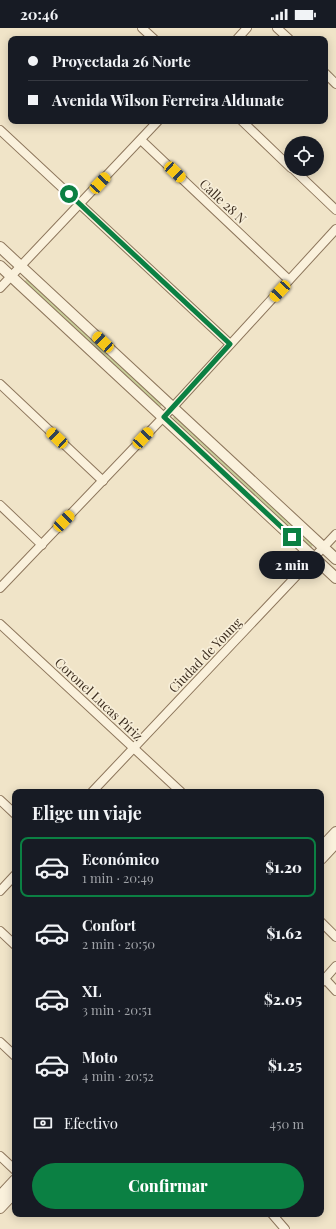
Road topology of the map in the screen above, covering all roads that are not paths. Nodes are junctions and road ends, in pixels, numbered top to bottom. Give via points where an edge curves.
1 (142, 28) edge
2 (247, 28) edge
3 (277, 28) edge
4 (151, 36) edge
5 (239, 36) edge
6 (286, 36) edge
7 (328, 76) edge
8 (336, 84) edge
9 (155, 124) edge
10 (245, 124) edge
11 (0, 130) edge
12 (141, 140) junction
13 (284, 160) edge
14 (300, 176) edge
15 (80, 204) junction
16 (336, 210) edge
17 (336, 229) edge
18 (0, 246) edge
19 (0, 266) edge
20 (21, 266) junction
21 (11, 276) junction
22 (289, 280) junction
23 (0, 288) edge
24 (230, 344) junction
25 (0, 384) edge
26 (173, 407) junction
27 (164, 417) junction
28 (103, 481) junction
29 (0, 505) edge
30 (336, 534) edge
31 (42, 545) junction
32 (324, 547) junction
33 (315, 558) junction
34 (336, 559) edge
35 (336, 578) edge
36 (0, 588) edge
37 (0, 624) edge
38 (133, 747) junction
39 (95, 789) edge
40 (178, 789) edge
41 (0, 800) edge
42 (12, 811) edge
43 (336, 832) edge
44 (336, 844) edge
45 (324, 845) edge
46 (324, 856) edge
47 (12, 878) edge
48 (0, 891) edge
49 (324, 925) edge
50 (0, 931) edge
51 (336, 937) edge
52 (12, 942) edge
53 (336, 966) edge
54 (324, 980) edge
55 (324, 982) edge
56 (336, 991) edge
57 (0, 1042) edge
58 (12, 1053) edge
59 (0, 1156) edge
60 (12, 1167) edge
61 (12, 1183) edge
62 (12, 1195) edge
63 (0, 1196) edge
64 (0, 1208) edge
65 (275, 1217) edge
66 (285, 1229) edge

1 - 4 street
2 - 5 street
3 - 6 street
7 - 8 street
9 - 12 street
10 - 13 street
11 - 15 street
12 - 15 street
12 - 22 street, Calle 28 N
14 - 16 street
15 - 20 street
15 - 24 street
17 - 22 street
18 - 20 street
19 - 21 street
20 - 21 street
20 - 26 street
21 - 23 street
21 - 27 street
22 - 24 street
24 - 26 street
25 - 28 street
26 - 27 street
26 - 32 street
27 - 28 street
27 - 33 street
28 - 31 street
29 - 31 street
30 - 32 street, Ciudad de Young
31 - 36 street
32 - 33 street, Ciudad de Young
32 - 34 street
33 - 35 street
33 - 38 street, Ciudad de Young
37 - 38 street, Coronel Lucas Píriz
38 - 39 street, Ciudad de Young
38 - 40 street, Coronel Lucas Píriz
41 - 42 street
43 - 45 street
44 - 46 street
47 - 48 street
49 - 51 street
50 - 52 street
53 - 54 street
55 - 56 street
57 - 58 street
59 - 60 street
61 - 63 street
62 - 64 street
65 - 66 street

